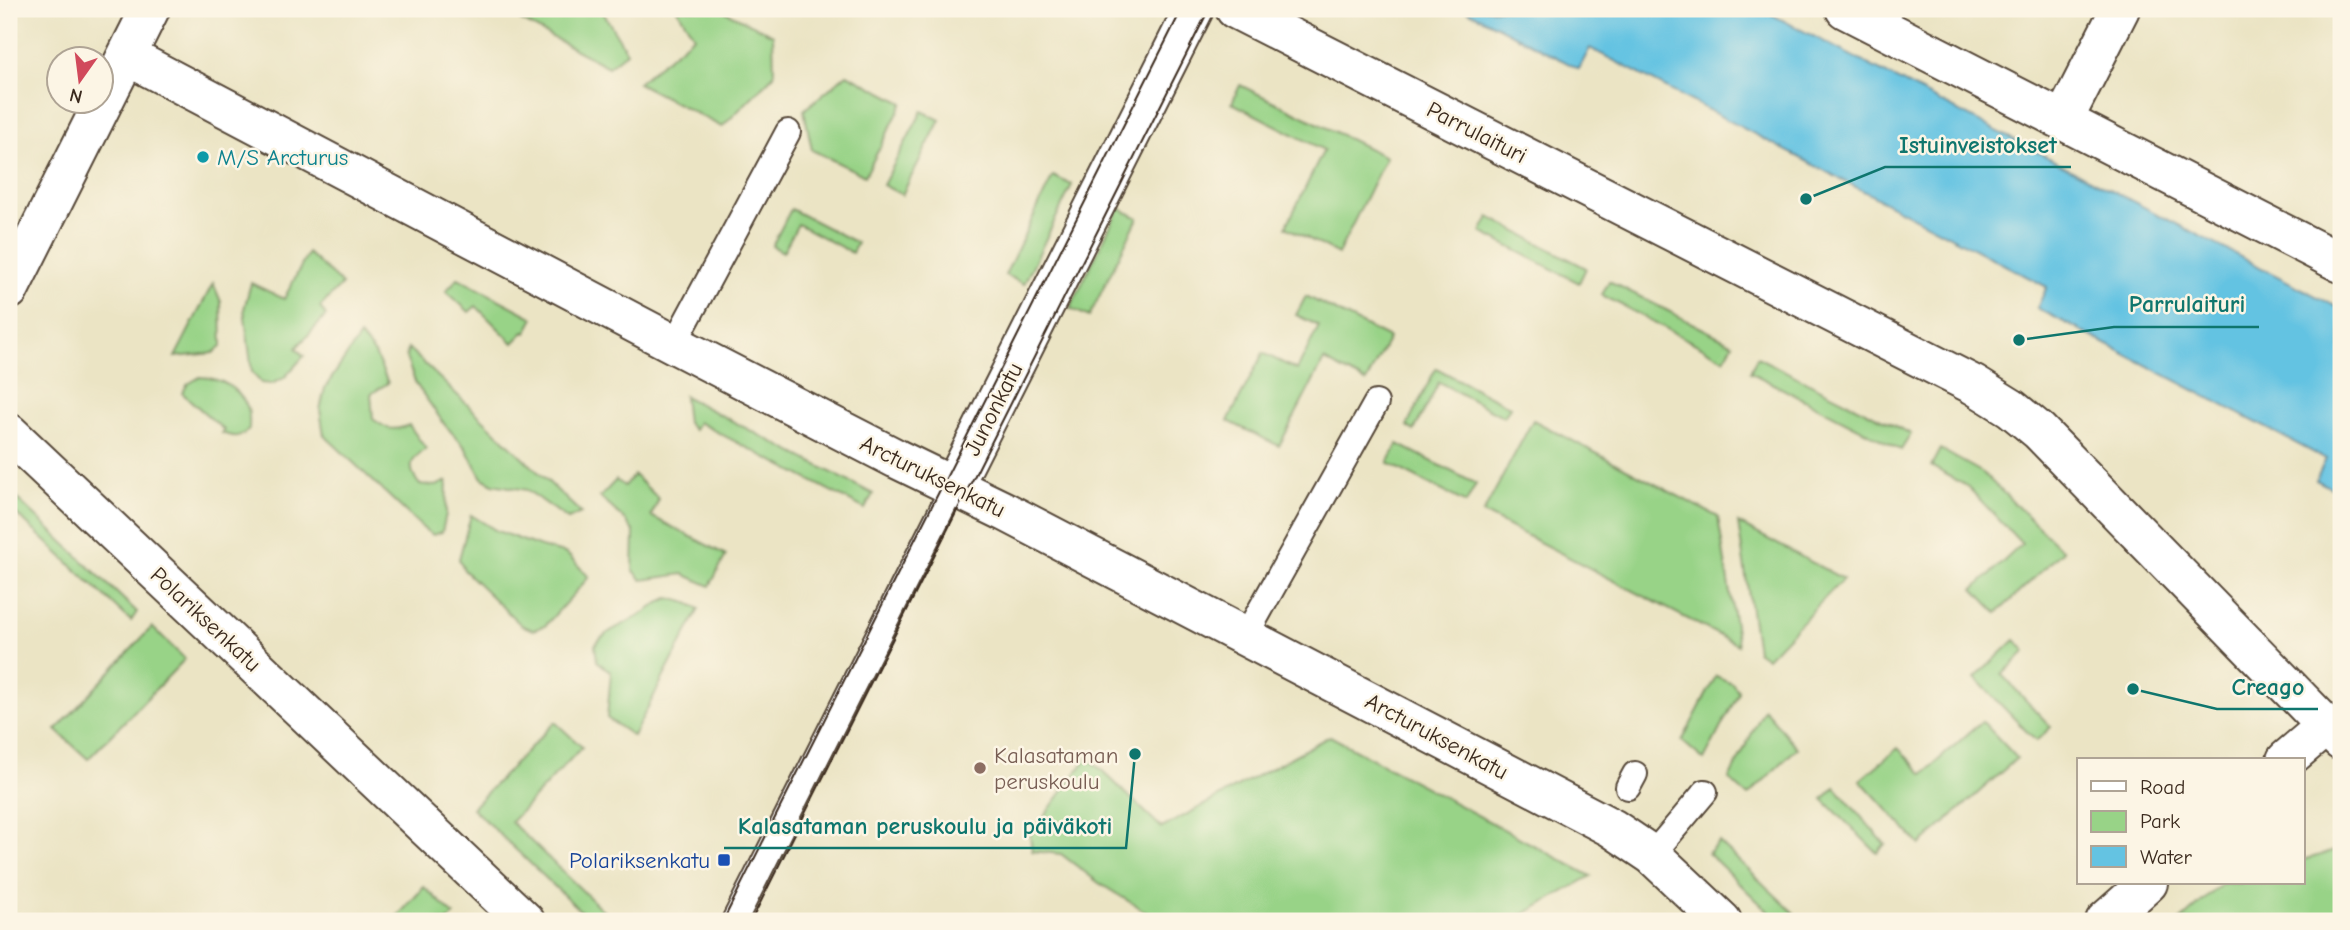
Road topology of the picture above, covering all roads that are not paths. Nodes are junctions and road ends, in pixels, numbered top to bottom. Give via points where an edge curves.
1 (150, 9) edge
2 (1194, 9) edge
3 (1235, 9) edge
4 (1845, 9) edge
5 (2120, 9) edge
6 (127, 56) junction
7 (2063, 121) junction
8 (788, 132) dead end
9 (2341, 263) edge
10 (9, 290) edge
11 (674, 344) junction
12 (1376, 403) dead end
13 (9, 433) edge
14 (953, 487) junction
15 (1245, 637) junction
16 (2337, 735) edge
17 (2290, 758) edge
18 (1705, 792) dead end
19 (1652, 855) junction
20 (2147, 884) edge
21 (525, 921) edge
22 (734, 921) edge
23 (1722, 921) edge
24 (2105, 921) edge

1 - 6 street
2 - 14 street, Junonkatu
3 - 16 street, Parrulaituri via 2011,408 2039,431
4 - 7 street
5 - 7 street
6 - 10 street
6 - 11 street, Arcturuksenkatu
7 - 9 street
8 - 11 lane
11 - 14 street, Arcturuksenkatu
12 - 15 lane
13 - 21 street, Polariksenkatu
14 - 15 street, Arcturuksenkatu
14 - 22 lane, Junonkatu
15 - 19 street, Arcturuksenkatu via 1612,828
16 - 17 street
18 - 19 lane
19 - 23 street, Arcturuksenkatu
20 - 24 street

